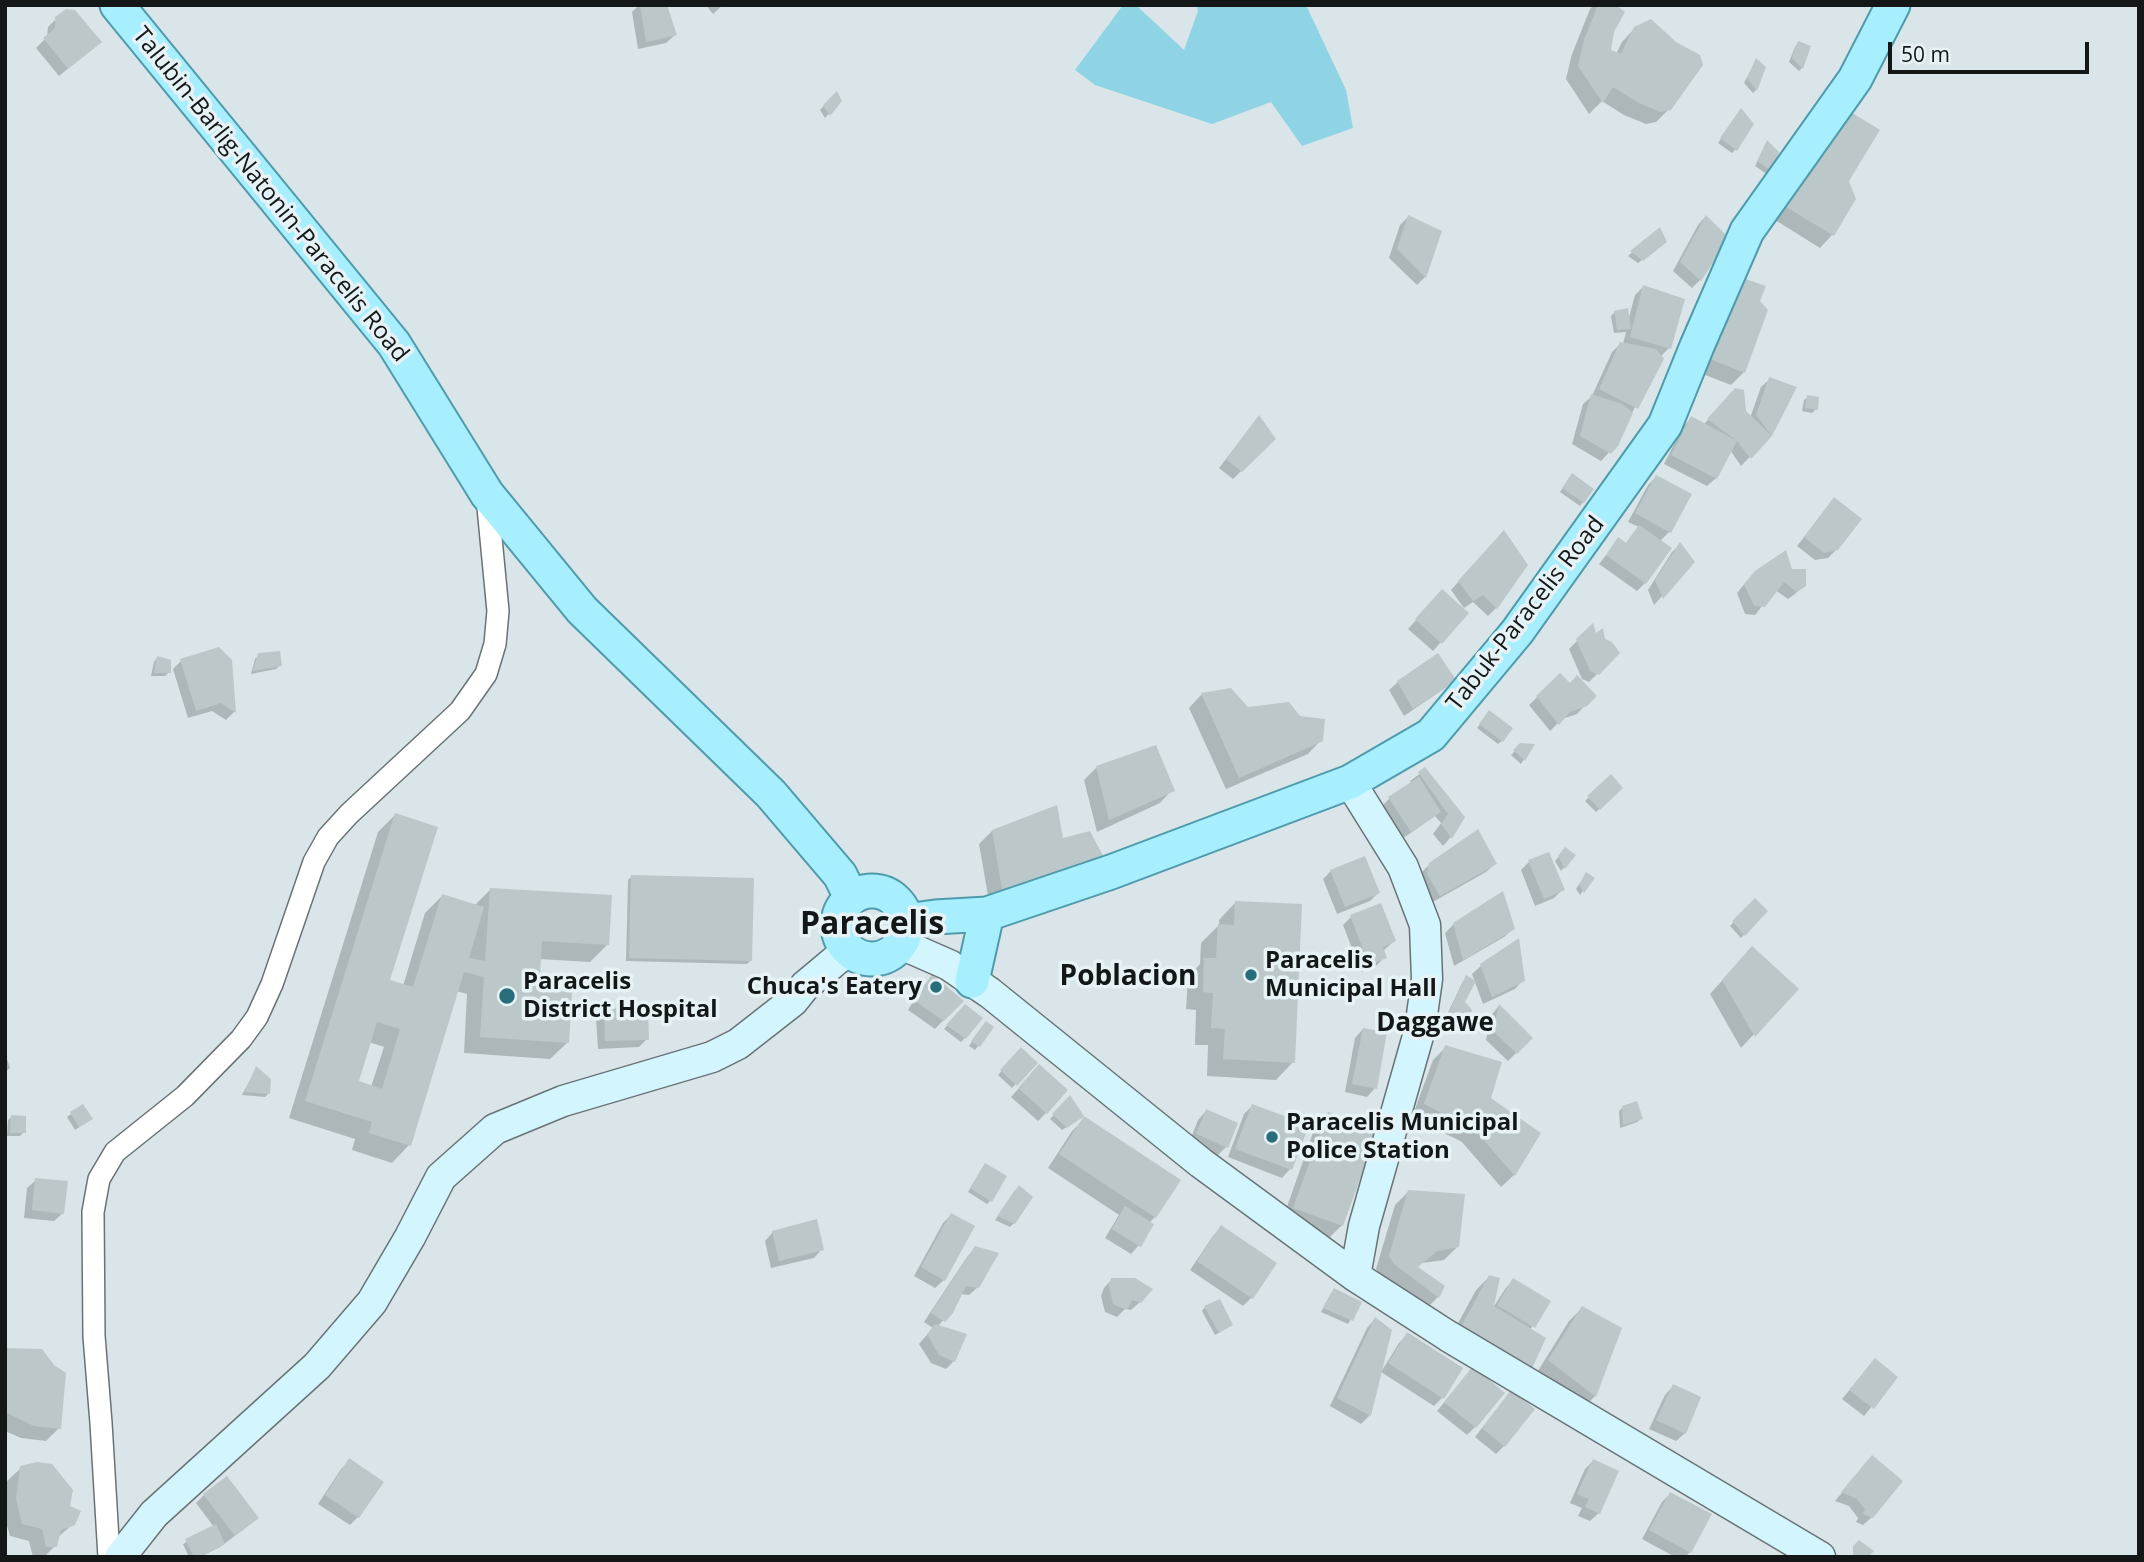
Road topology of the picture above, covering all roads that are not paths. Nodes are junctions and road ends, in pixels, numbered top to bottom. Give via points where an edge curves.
1 (117, 5) edge
2 (1893, 5) edge
3 (487, 494) junction
4 (1350, 782) junction
5 (851, 897) junction
6 (987, 914) junction
7 (903, 933) junction
8 (848, 950) junction
9 (972, 981) junction
10 (1355, 1276) junction
11 (109, 1557) edge
12 (120, 1557) edge
13 (1819, 1557) edge

1 - 3 main road, Talubin-Barlig-Natonin-Paracelis Road via 394,344
2 - 4 main road, Tabuk-Paracelis Road via 1855,79 1747,232 1665,425 1517,632 1432,735
3 - 5 main road, Talubin-Barlig-Natonin-Paracelis Road via 582,610 771,794 840,875
3 - 11 street via 498,611 486,674 460,710 328,837 314,862 272,984 241,1039 185,1096 115,1152 99,1178 93,1212 94,1336
4 - 6 main road, Tabuk-Paracelis Road
4 - 10 street via 1403,867 1425,925 1427,979 1420,1029
5 - 7 main road via 864,891 892,896 902,907
5 - 8 main road via 841,908 837,923 839,938
6 - 7 main road, Tabuk-Paracelis Road via 935,917
6 - 9 main road
7 - 8 main road via 890,955 861,958
7 - 9 street
8 - 12 street via 738,1044 712,1057 563,1101 495,1129 441,1177 372,1302 317,1366 154,1514
9 - 10 street via 1201,1163
10 - 13 street

